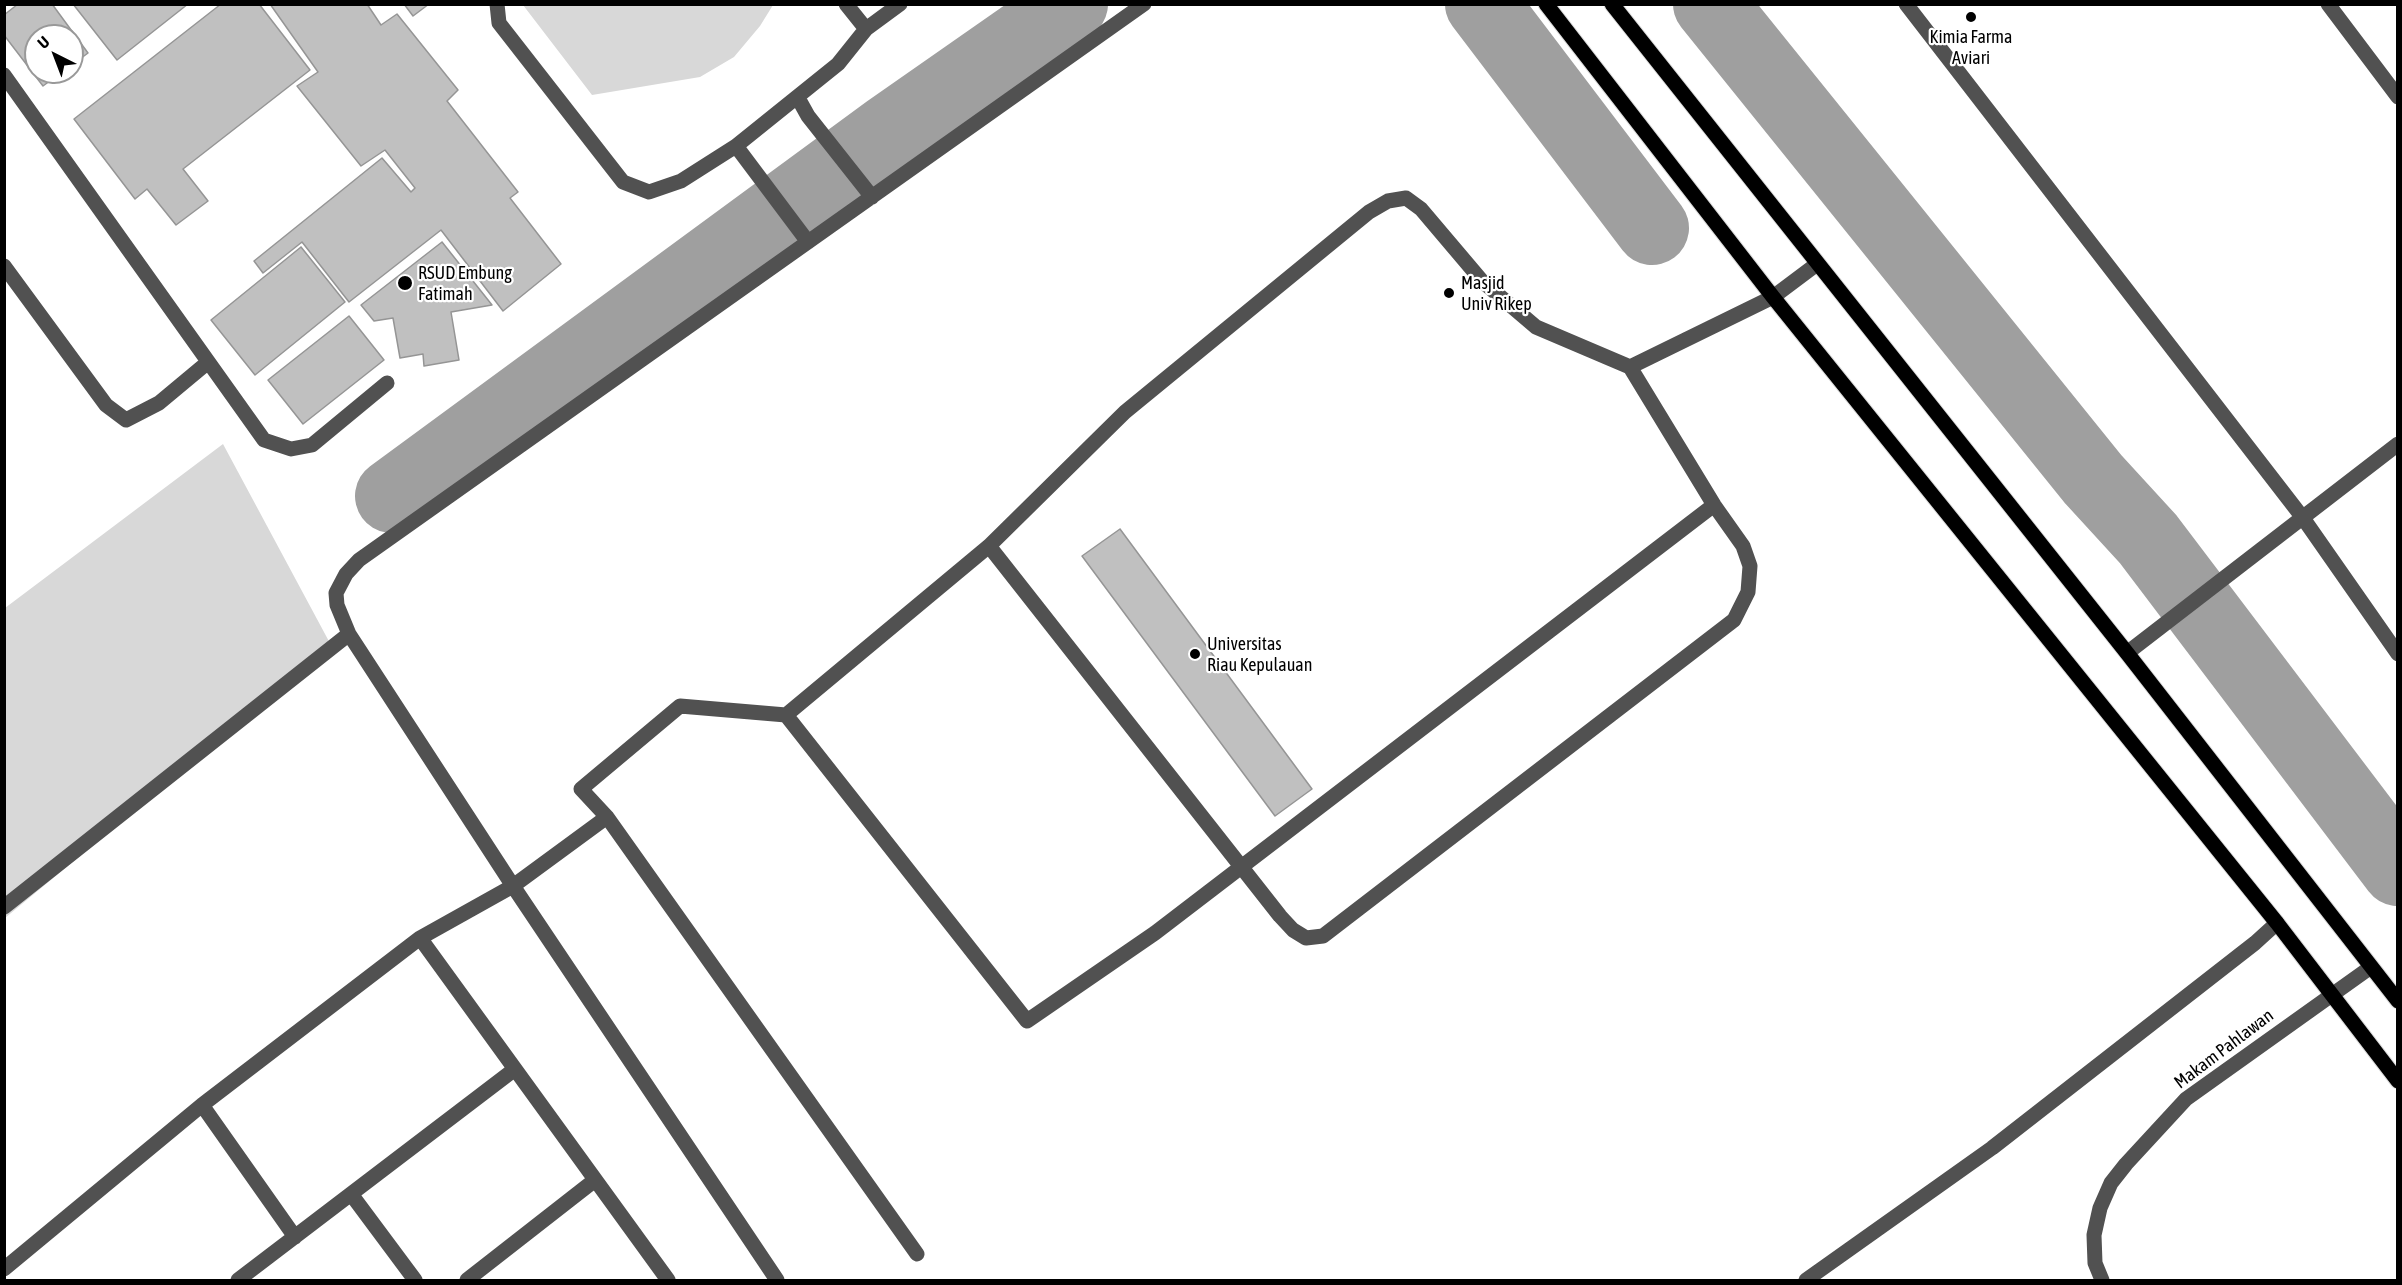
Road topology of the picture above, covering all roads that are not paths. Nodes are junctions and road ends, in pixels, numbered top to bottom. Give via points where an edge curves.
1 (497, 4) edge
2 (846, 4) edge
3 (900, 4) edge
4 (1144, 4) edge
5 (1546, 4) edge
6 (1612, 4) edge
7 (1906, 4) edge
8 (2328, 4) edge
9 (866, 29) junction
10 (4, 75) edge
11 (2397, 97) edge
12 (798, 98) junction
13 (736, 146) junction
14 (872, 197) junction
15 (808, 242) junction
16 (1817, 264) junction
17 (4, 266) edge
18 (1773, 297) junction
19 (207, 363) junction
20 (1630, 367) junction
21 (387, 383) dead end
22 (2397, 444) edge
23 (1714, 505) junction
24 (2303, 518) junction
25 (989, 546) junction
26 (349, 634) junction
27 (2127, 653) junction
28 (2397, 654) edge
29 (786, 715) junction
30 (607, 817) junction
31 (1240, 866) junction
32 (513, 886) junction
33 (4, 907) edge
34 (2277, 923) junction
35 (420, 938) junction
36 (2371, 967) junction
37 (2331, 995) junction
38 (2397, 1001) edge
39 (515, 1069) junction
40 (2397, 1081) edge
41 (202, 1105) junction
42 (595, 1180) junction
43 (351, 1194) junction
44 (295, 1238) junction
45 (917, 1254) dead end
46 (4, 1269) edge
47 (238, 1281) edge
48 (415, 1281) edge
49 (467, 1281) edge
50 (668, 1281) edge
51 (777, 1281) edge
52 (1806, 1281) edge
53 (2102, 1281) edge

1 - 13 street via 499,23 624,182 649,192 681,181
2 - 9 street
3 - 9 street
4 - 14 street
5 - 18 main road
6 - 16 main road
7 - 24 street
8 - 11 street
9 - 12 street via 838,64
10 - 19 street
12 - 13 street
12 - 14 street
13 - 15 street
14 - 15 street
15 - 26 street via 359,560 336,593 336,605
16 - 18 street
16 - 27 main road
17 - 19 street via 106,405 126,420 159,403
18 - 20 street
18 - 34 main road
19 - 21 street via 264,440 291,449 312,445
20 - 23 street
20 - 25 street via 1536,327 1482,281 1421,208 1406,198 1388,201 1369,212 1125,412
22 - 24 street
23 - 31 street
23 - 31 street via 1743,546 1750,566 1748,592 1734,620 1323,936 1306,938 1293,930
24 - 27 street
24 - 28 street
25 - 29 street
25 - 31 street
26 - 32 street
26 - 33 street
27 - 36 main road
29 - 30 street via 680,706 580,789
29 - 31 street via 1027,1021 1155,933
30 - 32 street
30 - 45 street
32 - 35 street
32 - 51 street
34 - 37 main road
34 - 52 street via 1992,1148
35 - 39 street
35 - 41 street
36 - 37 street, Makam Pahlawan
36 - 38 main road
37 - 40 main road
37 - 53 street, Makam Pahlawan via 2186,1099 2126,1164 2111,1183 2094,1235 2095,1263
39 - 42 street
39 - 43 street
41 - 44 street
41 - 46 street
42 - 49 street
42 - 50 street
43 - 44 street
43 - 48 street
44 - 47 street

